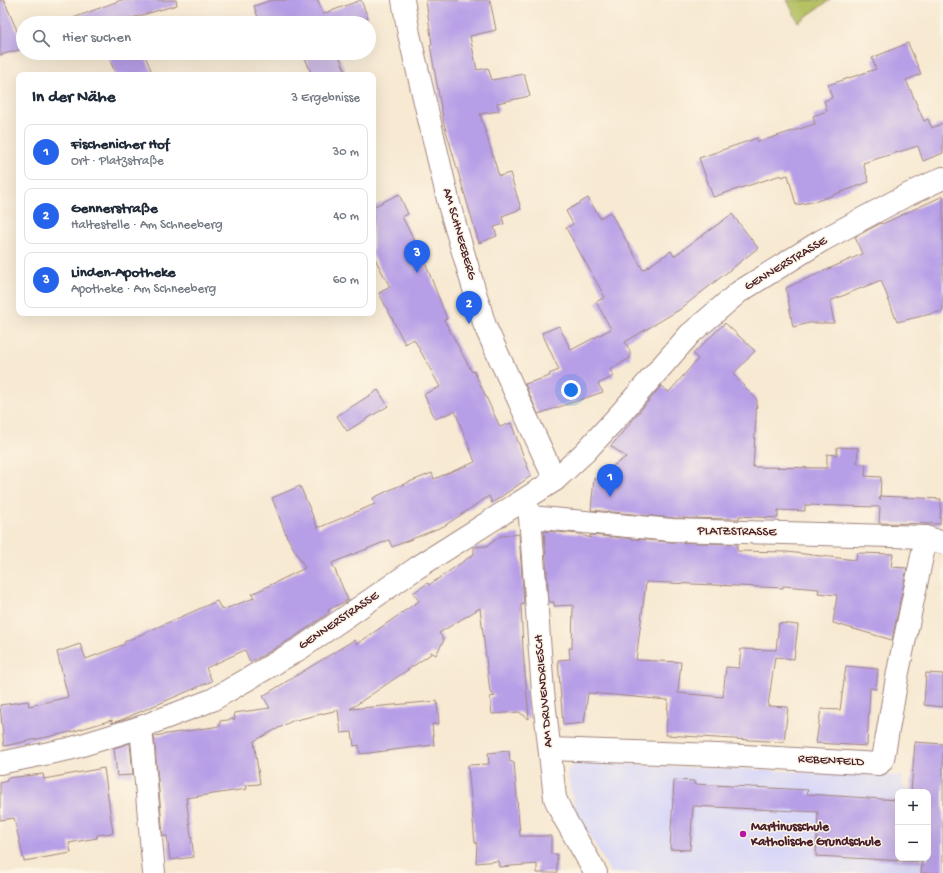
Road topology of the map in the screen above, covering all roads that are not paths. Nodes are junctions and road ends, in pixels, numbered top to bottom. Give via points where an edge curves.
1 (403, 0) edge
2 (943, 178) edge
3 (555, 480) junction
4 (528, 508) junction
5 (935, 540) edge
6 (141, 727) junction
7 (550, 749) junction
8 (0, 763) edge
9 (154, 873) edge
10 (596, 873) edge

1 - 3 street, AM SCHNEEBERG via 450,208 485,326
2 - 3 street, GENNERSTRASSE via 821,241 739,292 690,334 615,420
3 - 4 street, GENNERSTRASSE
4 - 5 street, PLATZSTRASSE via 672,530
4 - 6 street, GENNERSTRASSE via 418,567 301,648 212,700
4 - 7 street, AM DRUVENDRIESCH
5 - 7 street, REBENFELD via 898,672 883,759 879,764
6 - 8 street, GENNERSTRASSE via 69,749
6 - 9 street
7 - 10 street, AM DRUVENDRIESCH via 555,798

